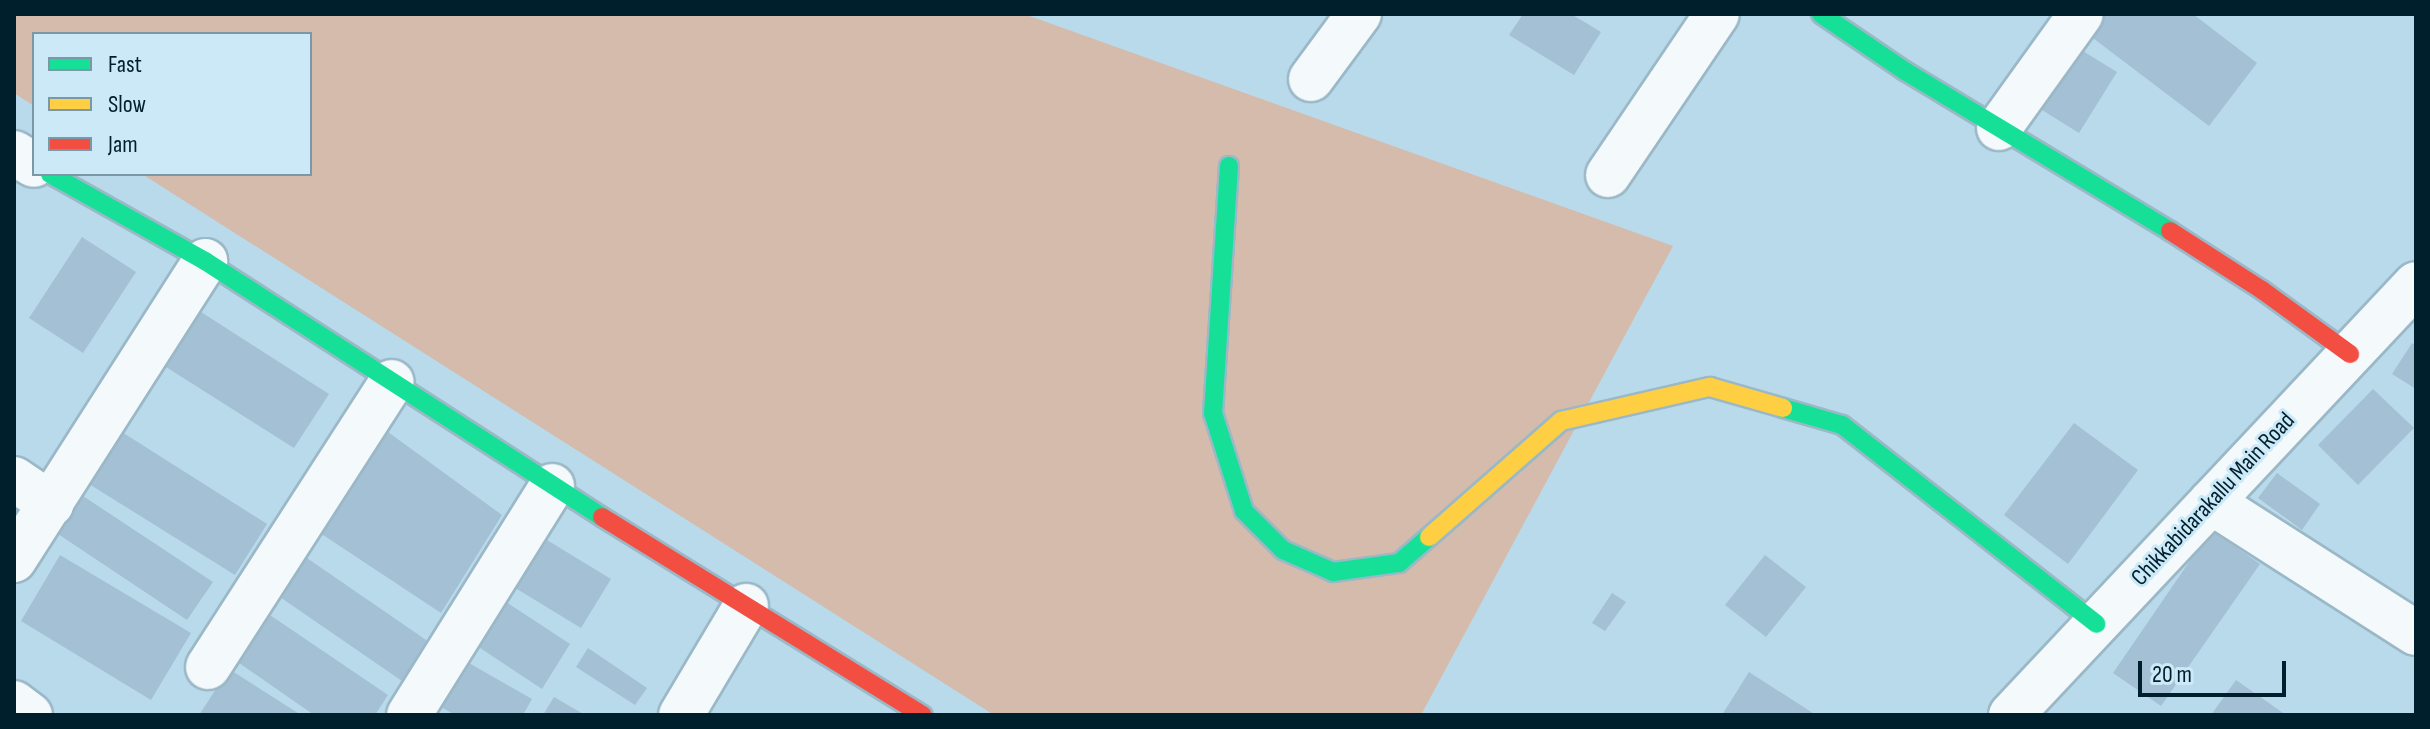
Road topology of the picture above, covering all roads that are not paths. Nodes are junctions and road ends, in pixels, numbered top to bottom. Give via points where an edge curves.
1 (1359, 14) edge
2 (1717, 14) edge
3 (1821, 14) edge
4 (2081, 14) edge
5 (1311, 79) dead end
6 (1999, 128) junction
7 (14, 153) edge
8 (32, 164) edge
9 (1229, 166) dead end
10 (1608, 175) dead end
11 (54, 176) edge
12 (205, 261) junction
13 (2416, 284) edge
14 (2350, 354) junction
15 (392, 382) junction
16 (14, 479) edge
17 (552, 486) junction
18 (2211, 502) junction
19 (51, 504) junction
20 (14, 560) edge
21 (746, 606) junction
22 (2097, 624) junction
23 (2416, 633) edge
24 (208, 667) dead end
25 (14, 703) edge
26 (30, 715) edge
27 (409, 715) edge
28 (681, 715) edge
29 (923, 715) edge
30 (2011, 715) edge

1 - 5 street
2 - 10 street
3 - 6 street
4 - 6 street
6 - 14 street via 2262,290
7 - 8 street
9 - 22 street via 1213,413 1244,511 1283,550 1333,572 1399,563 1561,421 1710,387 1842,425
11 - 12 street
12 - 15 street
12 - 19 street
13 - 14 street, Chikkabidarakallu Main Road
14 - 18 street, Chikkabidarakallu Main Road
15 - 17 street
15 - 24 street
16 - 19 street
17 - 21 street
17 - 27 street
18 - 22 street, Chikkabidarakallu Main Road
18 - 23 street
19 - 20 street
21 - 28 street
21 - 29 street
22 - 30 street, Chikkabidarakallu Main Road
25 - 26 street

